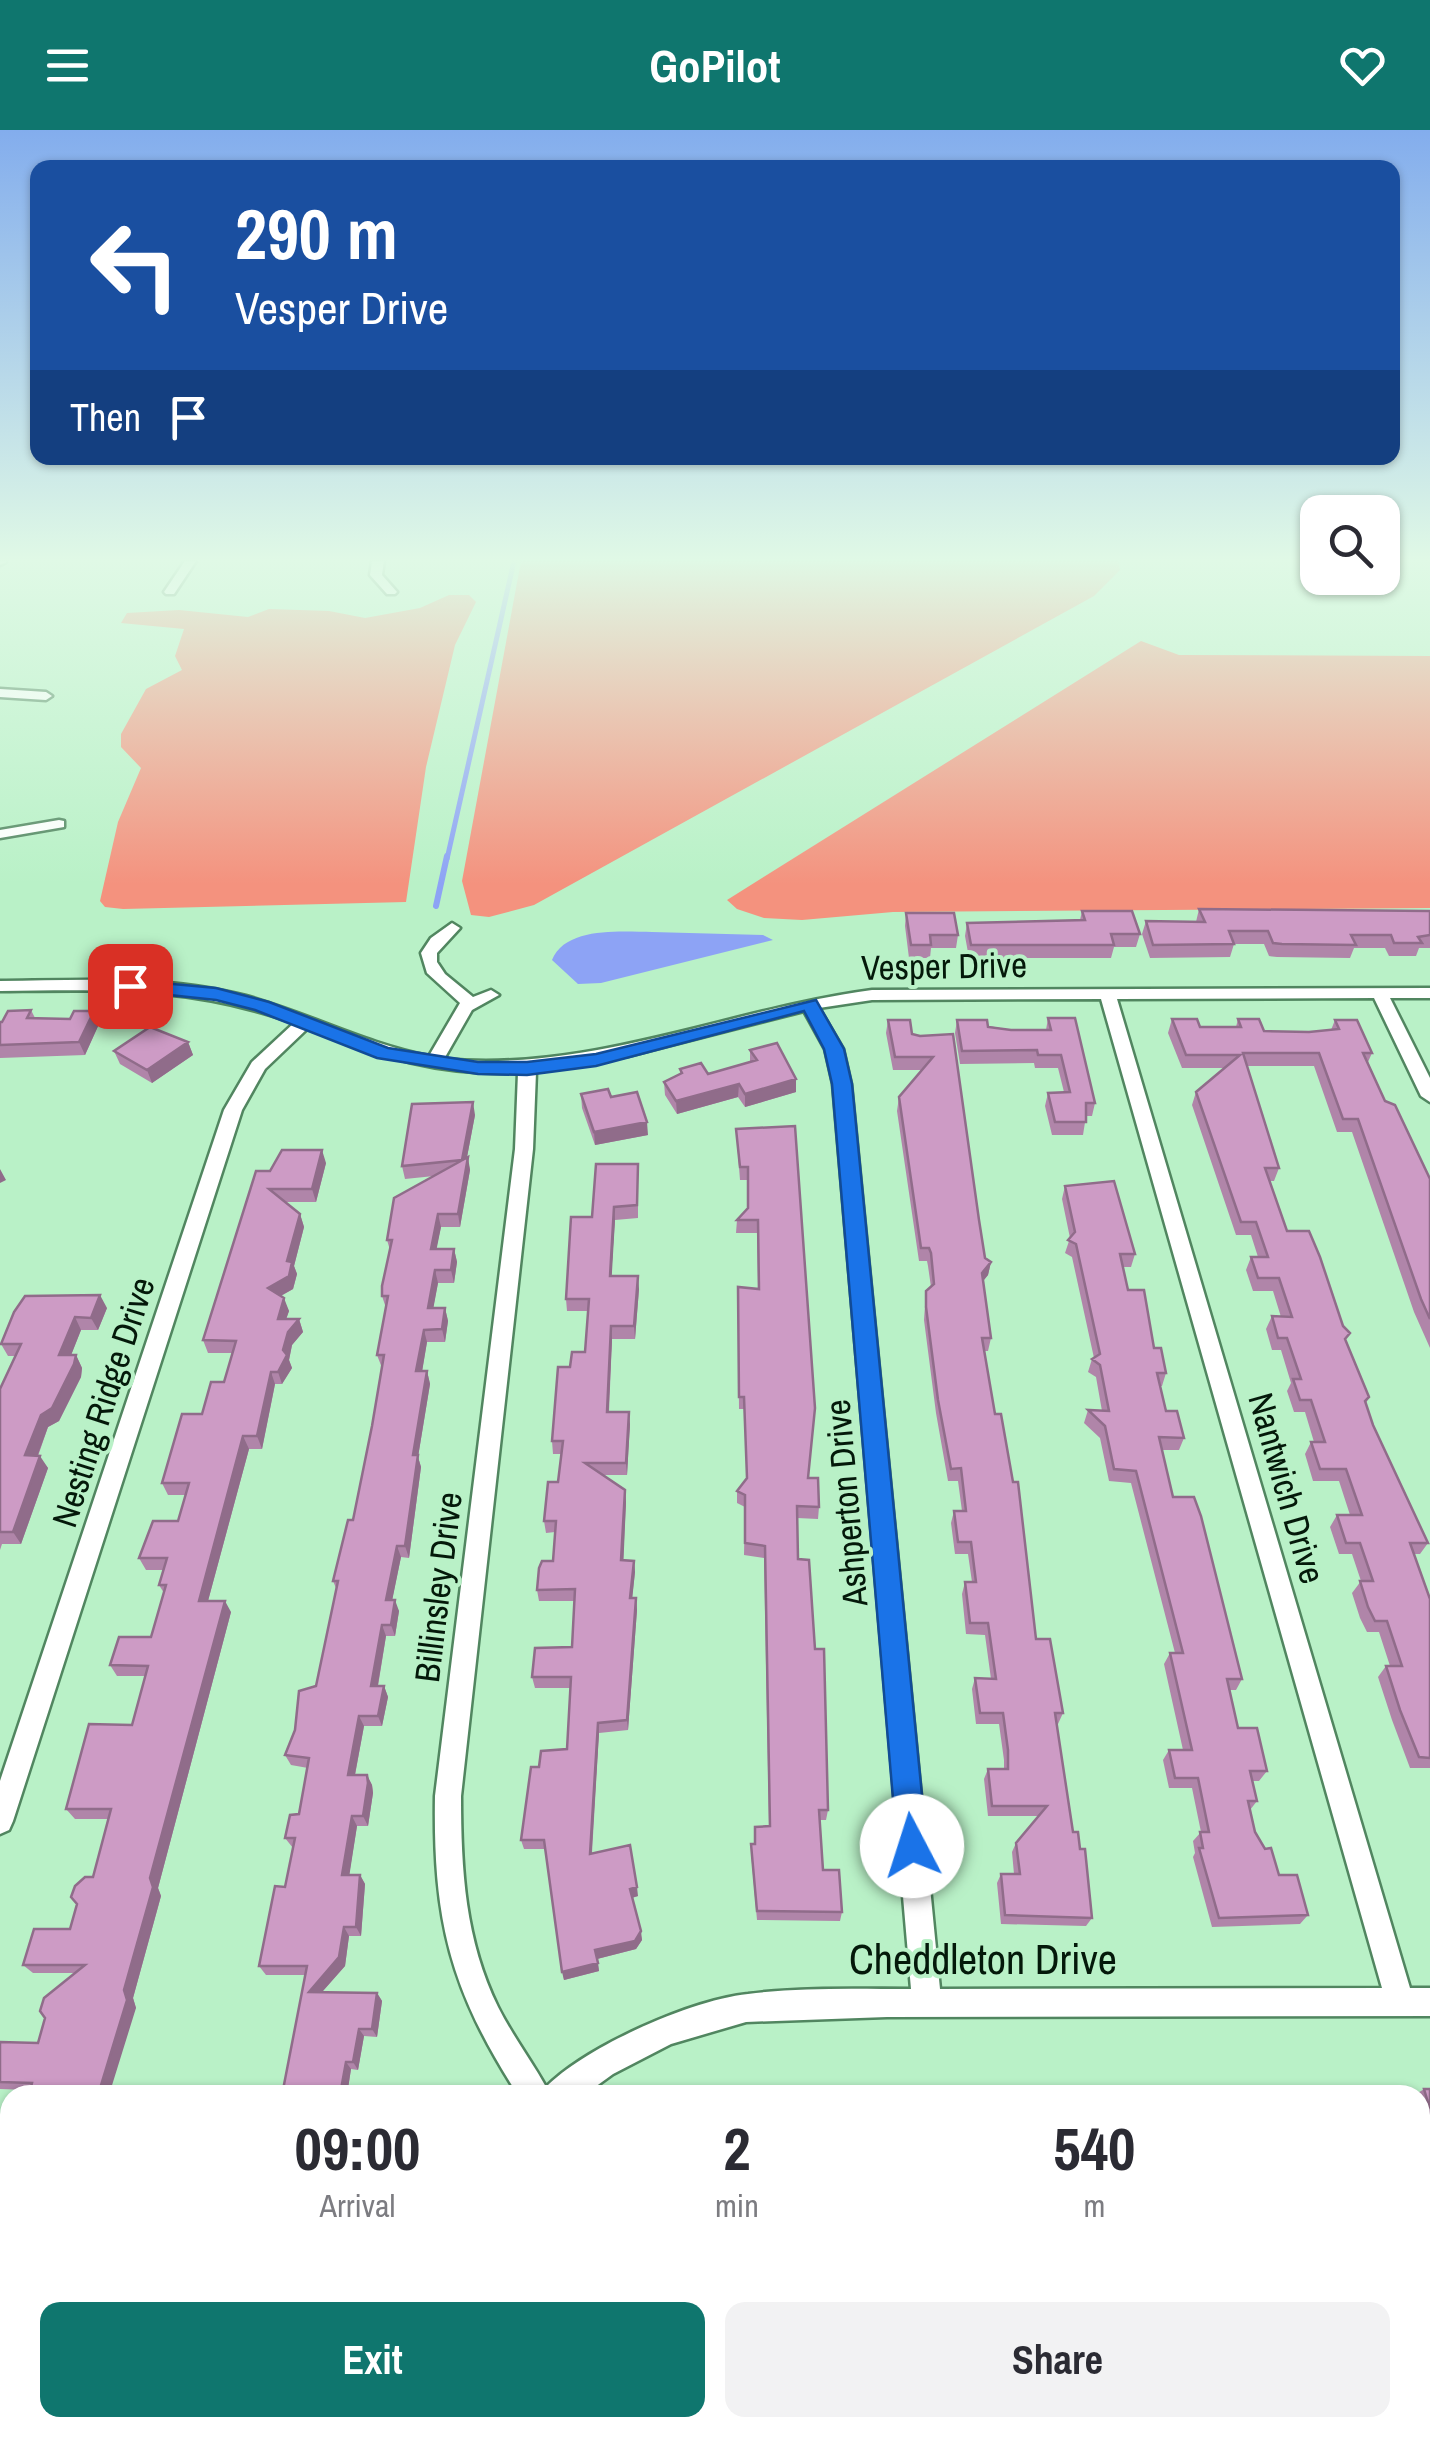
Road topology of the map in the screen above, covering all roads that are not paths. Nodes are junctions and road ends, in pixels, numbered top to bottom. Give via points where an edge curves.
1 (0, 692) edge
2 (46, 696) dead end
3 (60, 824) dead end
4 (0, 834) edge
5 (452, 928) dead end
6 (0, 986) edge
7 (1379, 992) junction
8 (1430, 992) edge
9 (1106, 993) junction
10 (491, 995) dead end
11 (470, 1002) junction
12 (809, 1004) junction
13 (304, 1023) junction
14 (434, 1064) junction
15 (527, 1068) junction
16 (1430, 1096) edge
17 (0, 1821) edge
18 (1400, 2002) junction
19 (1430, 2002) edge
20 (926, 2004) junction
21 (529, 2085) edge
22 (574, 2085) edge

1 - 2 street
3 - 4 street
5 - 11 street via 428,958 434,973
6 - 13 street, Vesper Drive via 189,990
7 - 8 street, Vesper Drive
7 - 9 street, Vesper Drive
7 - 16 street
9 - 12 street, Vesper Drive via 890,994
9 - 18 street, Nantwich Drive
10 - 11 street
11 - 14 street
12 - 15 street, Vesper Drive via 622,1054
12 - 20 street, Ashperton Drive via 834,1049 842,1084
13 - 14 street, Vesper Drive via 374,1051
13 - 17 street, Nesting Ridge Drive via 258,1066 233,1110
14 - 15 street, Vesper Drive
15 - 21 street, Billinsley Drive via 524,1149 446,1853 450,1914 465,1970
18 - 19 street, Cheddleton Drive
18 - 20 street, Cheddleton Drive
20 - 22 street, Cheddleton Drive via 788,2005 705,2017 634,2046

